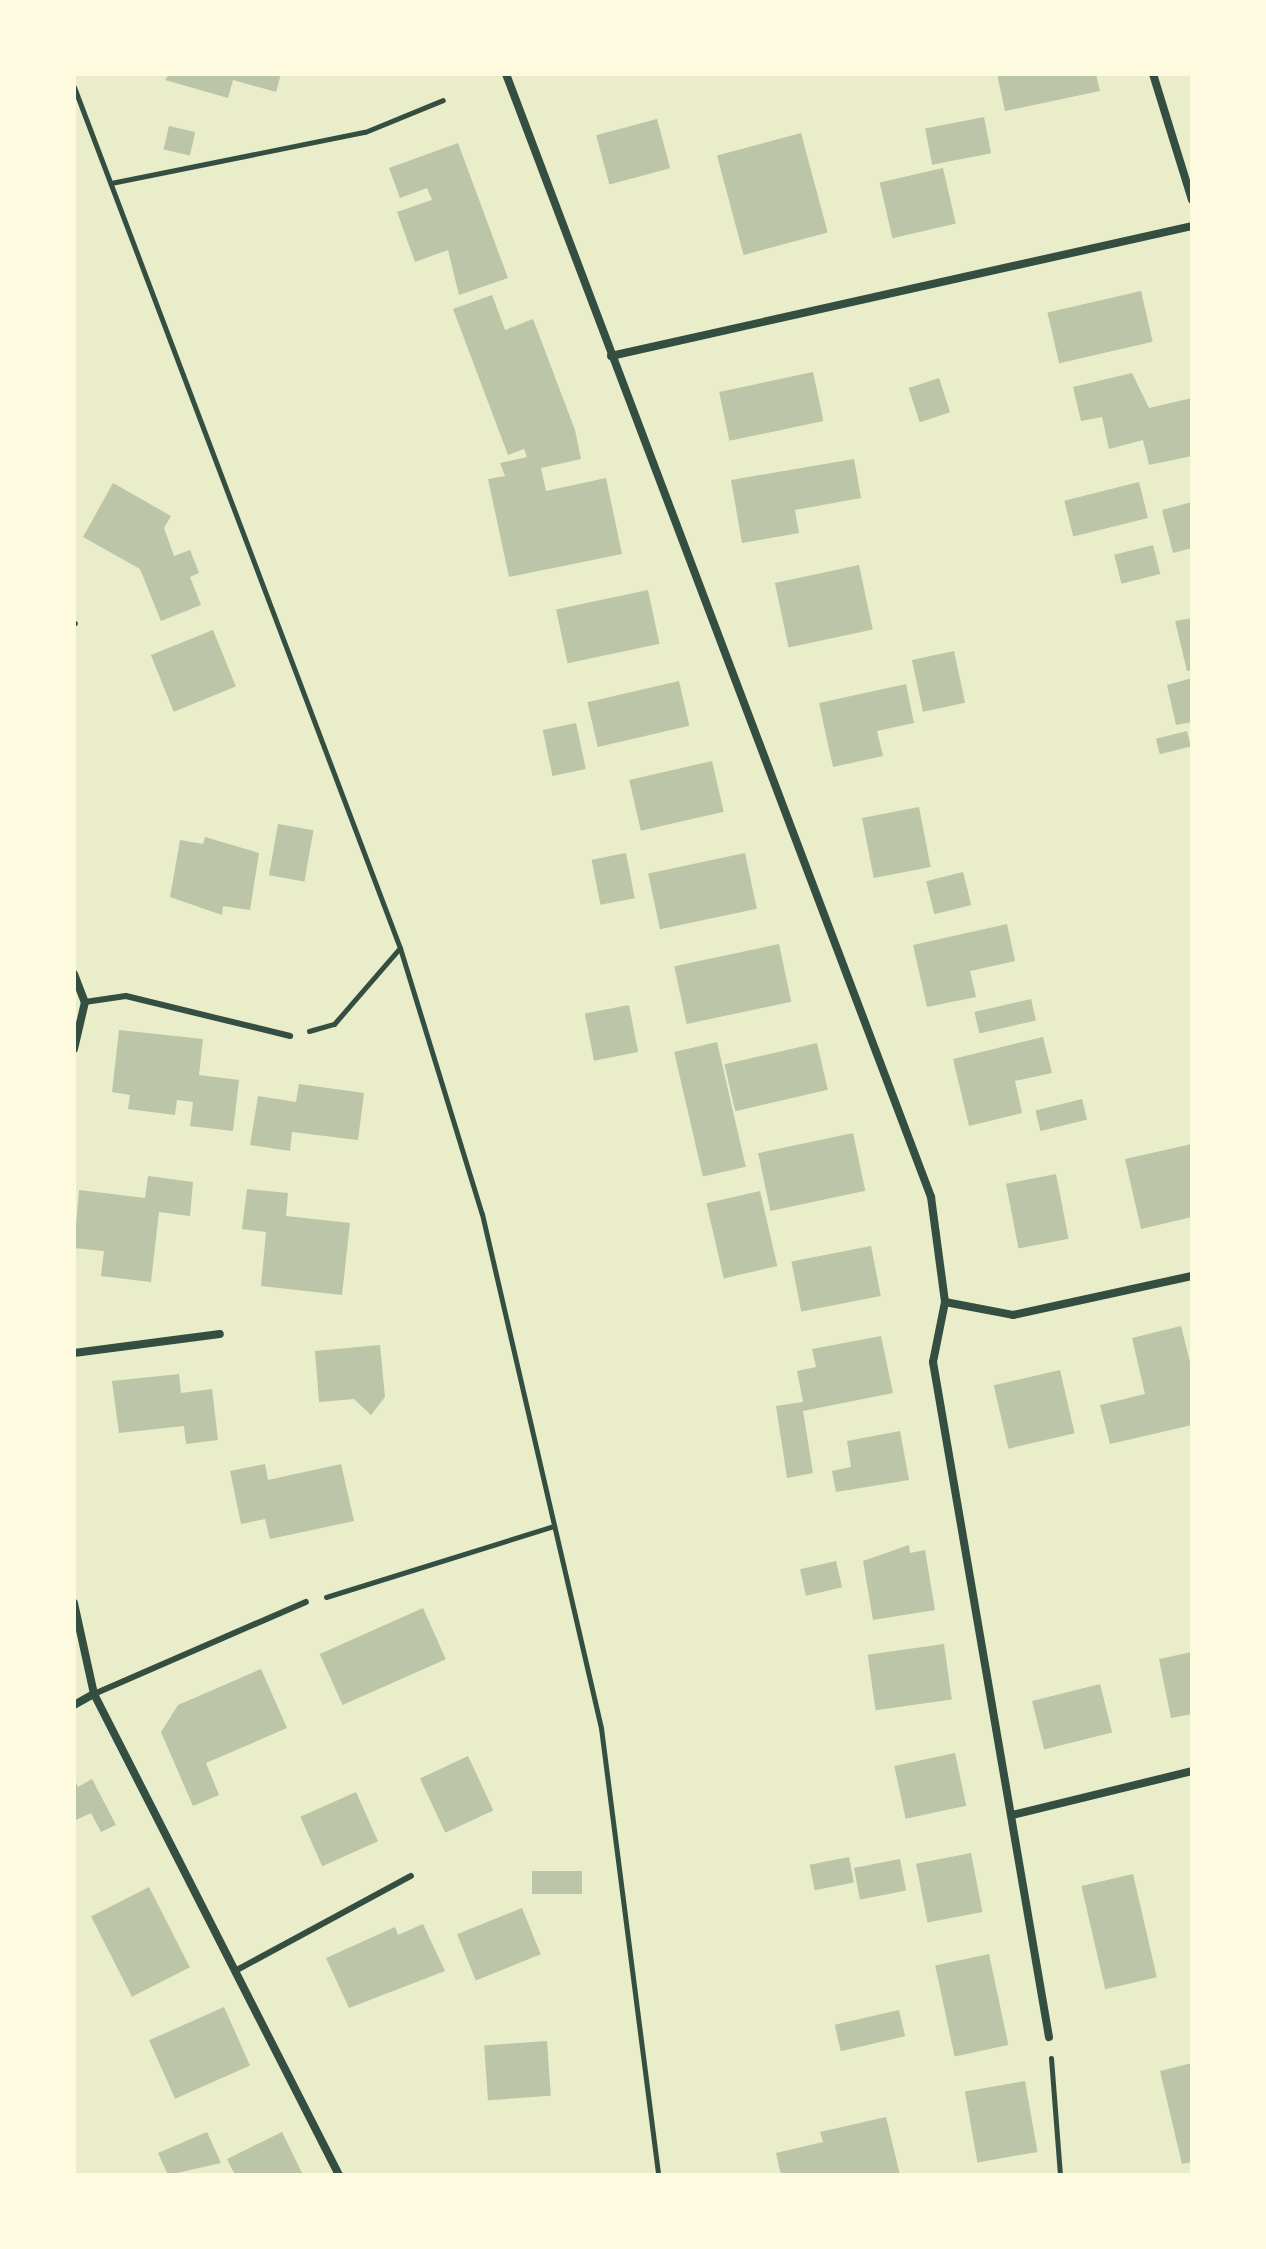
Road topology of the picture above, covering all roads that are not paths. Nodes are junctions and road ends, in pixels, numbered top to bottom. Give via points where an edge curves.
1 (506, 74) edge
2 (1153, 74) edge
3 (1192, 200) edge
4 (1192, 226) edge
5 (611, 356) junction
6 (74, 974) edge
7 (85, 1002) junction
8 (290, 1036) road end
9 (74, 1049) edge
10 (1192, 1276) edge
11 (945, 1302) junction
12 (220, 1334) dead end
13 (74, 1353) edge
14 (306, 1602) road end
15 (74, 1603) edge
16 (94, 1694) junction
17 (74, 1705) edge
18 (1192, 1771) edge
19 (1012, 1815) junction
20 (411, 1876) dead end
21 (235, 1971) junction
22 (1049, 2037) road end
23 (339, 2175) edge

1 - 5 street
2 - 3 street
4 - 5 street
5 - 11 street via 931,1197
6 - 7 street
7 - 8 lane via 126,996
7 - 9 street
10 - 11 street via 1013,1315
11 - 19 street via 933,1362
12 - 13 street
14 - 16 lane
15 - 16 street
16 - 17 street
16 - 21 street
18 - 19 street
19 - 22 street
20 - 21 lane
21 - 23 street

